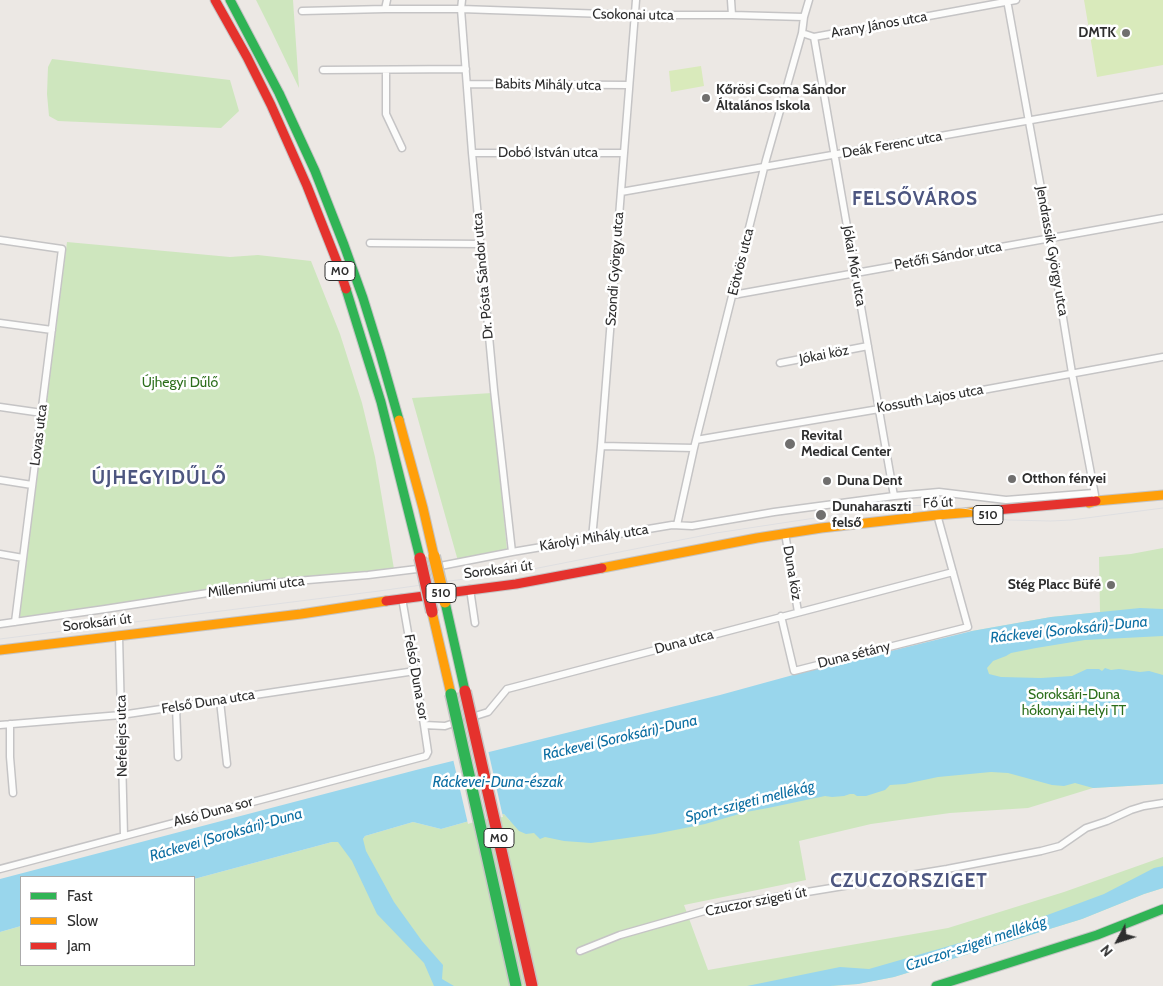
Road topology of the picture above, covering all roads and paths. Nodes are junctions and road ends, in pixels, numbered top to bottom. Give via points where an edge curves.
1 (215, 0) edge
2 (230, 0) edge
3 (387, 0) edge
4 (462, 0) edge
5 (636, 0) edge
6 (731, 0) edge
7 (809, 0) edge
8 (1016, 0) edge
9 (1007, 1) edge
10 (385, 9) junction
11 (461, 9) junction
12 (302, 11) dead end
13 (635, 15) junction
14 (732, 15) junction
15 (804, 17) junction
16 (802, 33) junction
17 (814, 36) junction
18 (466, 69) junction
19 (323, 70) dead end
20 (386, 70) junction
21 (467, 84) junction
22 (629, 86) junction
23 (1163, 97) edge
24 (1029, 121) junction
25 (402, 148) dead end
26 (472, 153) junction
27 (624, 153) junction
28 (834, 155) junction
29 (764, 167) junction
30 (621, 192) junction
31 (1163, 218) edge
32 (1050, 238) junction
33 (0, 240) edge
34 (370, 243) dead end
35 (480, 244) junction
36 (855, 273) junction
37 (732, 294) junction
38 (0, 323) edge
39 (52, 330) junction
40 (868, 346) junction
41 (1163, 357) edge
42 (780, 363) dead end
43 (1072, 372) junction
44 (0, 407) edge
45 (879, 409) junction
46 (42, 413) junction
47 (696, 440) junction
48 (601, 446) junction
49 (694, 448) junction
50 (0, 480) edge
51 (32, 485) junction
52 (1163, 495) edge
53 (894, 496) junction
54 (1095, 497) junction
55 (938, 518) junction
56 (879, 522) junction
57 (677, 525) junction
58 (785, 533) junction
59 (592, 538) junction
60 (512, 552) junction
61 (0, 554) edge
62 (23, 558) junction
63 (954, 572) junction
64 (470, 589) junction
65 (402, 598) junction
66 (798, 612) junction
67 (781, 616) junction
68 (15, 622) junction
69 (475, 623) dead end
70 (0, 624) edge
71 (119, 636) junction
72 (0, 650) edge
73 (415, 671) junction
74 (220, 701) junction
75 (176, 707) junction
76 (121, 715) junction
77 (10, 724) junction
78 (0, 725) edge
79 (424, 725) junction
80 (426, 756) joint
81 (178, 757) dead end
82 (227, 764) dead end
83 (13, 793) dead end
84 (1163, 803) edge
85 (124, 836) junction
86 (0, 869) edge
87 (1163, 909) edge
88 (580, 951) dead end
89 (516, 986) edge
90 (532, 986) edge
91 (936, 986) edge

1 - 89 main road, M0, bridge via 246,56 310,194 337,262 368,359 420,558
2 - 90 main road, M0, bridge via 297,130 327,200 380,353 423,508
3 - 10 street
4 - 11 street, Dr. Pósta Sándor utca
5 - 13 street, Szondi György utca
6 - 14 street
7 - 15 street, Eötvös utca
8 - 9 street, Arany János utca
9 - 17 street, Arany János utca
9 - 24 street, Jendrassik György utca
10 - 11 street, Csokonai utca
10 - 12 street, Csokonai utca
11 - 13 street, Csokonai utca
11 - 18 street, Dr. Pósta Sándor utca
13 - 14 street, Csokonai utca
13 - 22 street, Szondi György utca
14 - 15 street, Csokonai utca
15 - 16 street, Eötvös utca
16 - 17 street, Arany János utca
16 - 29 street, Eötvös utca
17 - 28 street, Jókai Mór utca
18 - 20 street
18 - 21 street, Dr. Pósta Sándor utca
19 - 20 street
20 - 25 street via 386,114
21 - 22 street, Babits Mihály utca
21 - 26 street, Dr. Pósta Sándor utca
22 - 27 street, Szondi György utca
23 - 24 street, Deák Ferenc utca
24 - 28 street, Deák Ferenc utca
24 - 32 street, Jendrassik György utca
26 - 27 street, Dobó István utca
26 - 35 street, Dr. Pósta Sándor utca
27 - 30 street, Szondi György utca
28 - 29 street, Deák Ferenc utca
28 - 36 street, Jókai Mór utca
29 - 30 street, Deák Ferenc utca
29 - 37 street, Eötvös utca
30 - 48 street, Szondi György utca
31 - 32 street, Petőfi Sándor utca
32 - 36 street, Petőfi Sándor utca
32 - 43 street, Jendrassik György utca
33 - 39 street, Lovas utca via 62,249
34 - 35 street
35 - 60 street, Dr. Pósta Sándor utca
36 - 37 street, Petőfi Sándor utca
36 - 40 street, Jókai Mór utca
37 - 47 street, Eötvös utca
38 - 39 street
39 - 46 street, Lovas utca
40 - 42 street, Jókai köz
40 - 45 street, Jókai Mór utca
41 - 43 street, Kossuth Lajos utca
43 - 45 street, Kossuth Lajos utca
43 - 54 street, Jendrassik György utca
44 - 46 street
45 - 47 street, Kossuth Lajos utca
45 - 53 street, Jókai Mór utca
46 - 51 street, Lovas utca
47 - 49 street, Eötvös utca
48 - 49 street
48 - 59 street, Szondi György utca
49 - 57 street, Eötvös utca
50 - 51 street
51 - 62 street, Lovas utca
52 - 54 main road, Fő út / 510
53 - 54 street, Fő út via 939,492 1006,500
53 - 57 street, Fő út via 692,526
54 - 55 main road, Fő út / 510 via 1088,503
54 - 56 main road, Fő út / 510 via 1088,501
55 - 56 main road, Fő út / 510
55 - 63 street
56 - 58 main road, Soroksári út / 510
57 - 59 street, Károlyi Mihály utca
58 - 64 main road, Soroksári út / 510 via 562,576
58 - 66 street, Duna köz
59 - 60 street, Károlyi Mihály utca
60 - 68 street, Millenniumi utca via 402,572 272,583
61 - 62 street
62 - 68 street, Lovas utca
63 - 66 street, Duna utca
63 - 67 street, Duna sétány via 968,627 794,671
64 - 65 main road, Soroksári út / 510
64 - 69 street
65 - 71 main road, Soroksári út / 510
65 - 73 street, Felső Duna sor
66 - 67 street, Duna utca
67 - 79 street, Duna utca via 506,689 488,712 445,726
68 - 70 street, Millenniumi utca
71 - 72 main road, Soroksári út / 510
71 - 76 street, Nefelejcs utca
73 - 74 street, Felső Duna utca
73 - 79 street, Felső Duna sor
74 - 75 street, Felső Duna utca
74 - 82 street
75 - 76 street, Felső Duna utca
75 - 81 street
76 - 77 street, Felső Duna utca
76 - 85 street, Nefelejcs utca
77 - 78 street, Felső Duna utca
77 - 83 street
79 - 80 street, Felső Duna sor
80 - 85 street, Alsó Duna sor
84 - 88 street, Czuczor szigeti út via 1131,810 1086,828 1060,846 1041,851 722,906 620,935
85 - 86 street, Alsó Duna sor
87 - 91 main road via 1097,936

